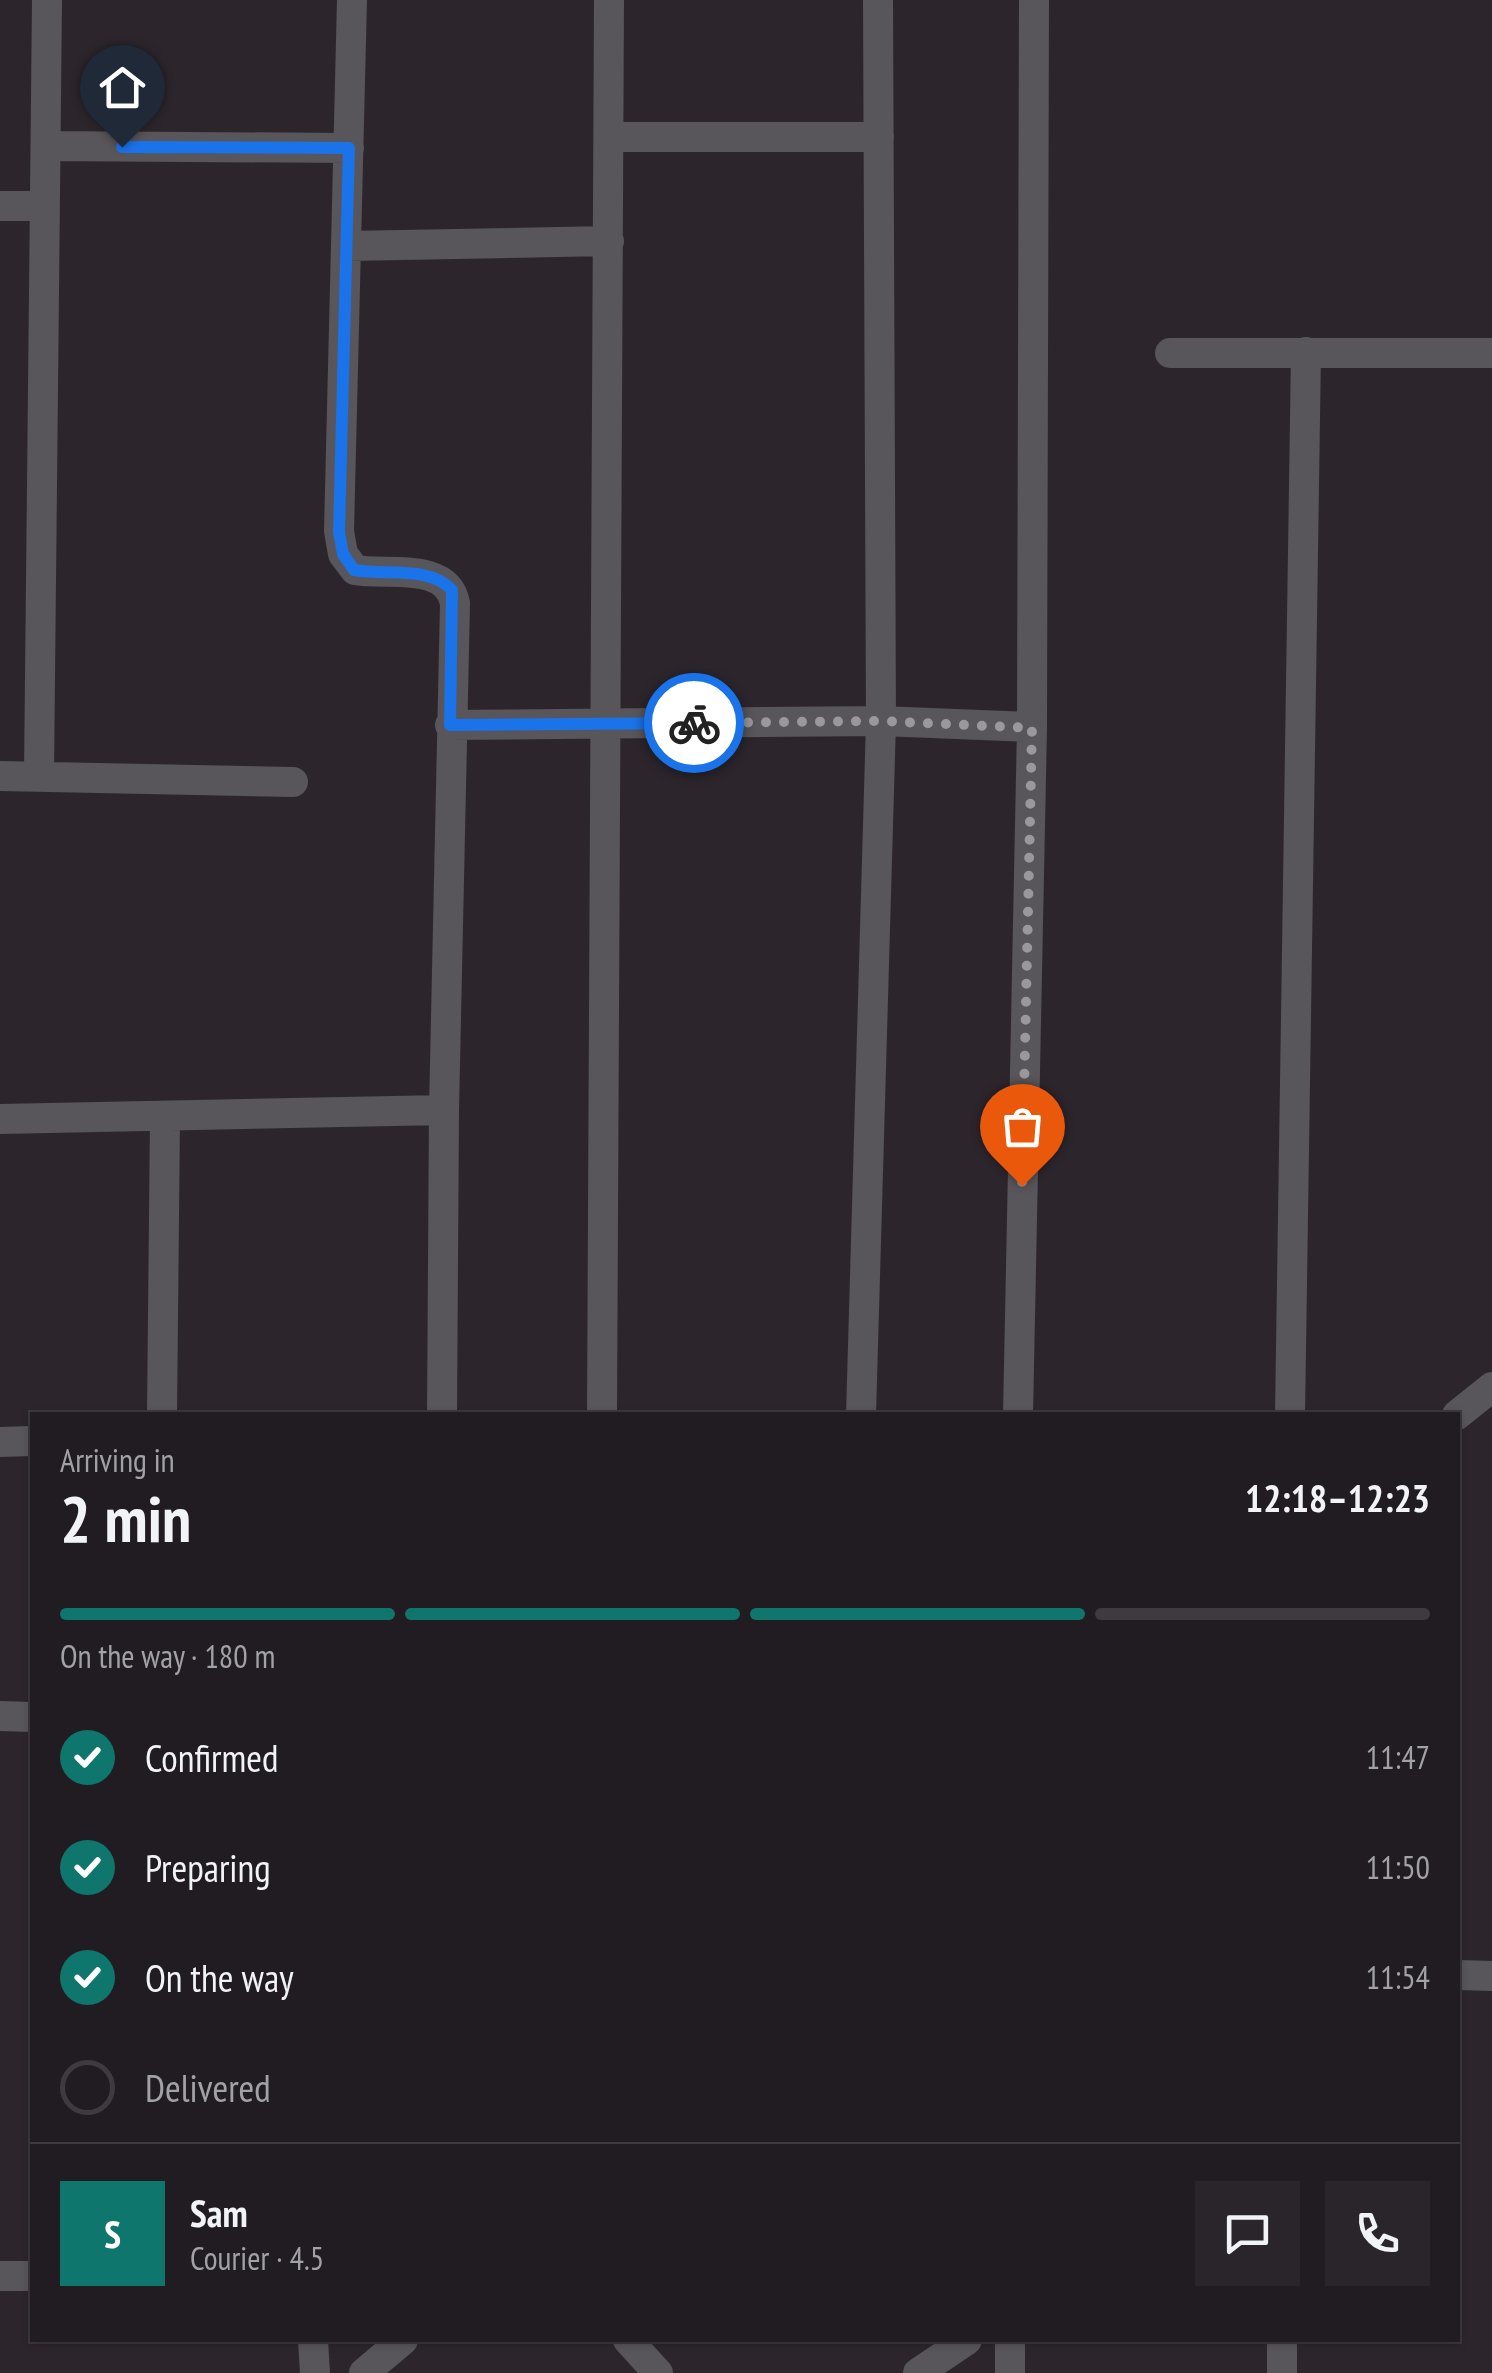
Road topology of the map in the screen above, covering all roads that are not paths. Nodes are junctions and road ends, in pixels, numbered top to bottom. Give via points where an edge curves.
1 (47, 0) edge
2 (352, 0) edge
3 (608, 0) edge
4 (878, 0) edge
5 (1034, 0) edge
6 (610, 137) junction
7 (879, 137) junction
8 (46, 146) junction
9 (349, 148) junction
10 (0, 206) edge
11 (45, 206) junction
12 (609, 241) junction
13 (348, 246) junction
14 (1306, 352) junction
15 (1170, 353) dead end
16 (1492, 353) edge
17 (880, 721) junction
18 (605, 724) junction
19 (450, 725) junction
20 (1032, 728) junction
21 (39, 775) junction
22 (0, 776) edge
23 (293, 782) dead end
24 (444, 1110) junction
25 (165, 1118) junction
26 (0, 1119) edge
27 (1492, 1387) edge
28 (162, 1412) edge
29 (442, 1412) edge
30 (602, 1412) edge
31 (861, 1412) edge
32 (1018, 1412) edge
33 (1290, 1412) edge
34 (1460, 1413) edge
35 (30, 1441) edge
36 (0, 1442) edge
37 (0, 1716) edge
38 (30, 1716) edge
39 (1460, 1975) edge
40 (1492, 1976) edge
41 (0, 2276) edge
42 (30, 2276) edge
43 (313, 2342) edge
44 (401, 2342) edge
45 (630, 2342) edge
46 (965, 2342) edge
47 (1010, 2342) edge
48 (1282, 2342) edge
49 (315, 2373) edge
50 (364, 2373) edge
51 (658, 2373) edge
52 (918, 2373) edge
53 (1010, 2373) edge
54 (1282, 2373) edge

1 - 8 street
2 - 9 street
3 - 6 street
4 - 7 street
5 - 20 street
6 - 7 street
6 - 12 street
7 - 17 street
8 - 9 street
8 - 11 street
9 - 13 street
10 - 11 street
11 - 21 street
12 - 13 street
12 - 18 street
13 - 19 street via 343,554 354,570 442,579 452,590
14 - 15 street
14 - 16 street
14 - 33 street
17 - 18 street
17 - 20 street
17 - 31 street
18 - 19 street
18 - 30 street
19 - 24 street
20 - 32 street
21 - 22 street
21 - 23 street
24 - 25 street
24 - 29 street
25 - 26 street
25 - 28 street
27 - 34 street
35 - 36 street
37 - 38 street
39 - 40 street
41 - 42 street
43 - 49 street
44 - 50 street
45 - 51 street
46 - 52 street
47 - 53 street
48 - 54 street

